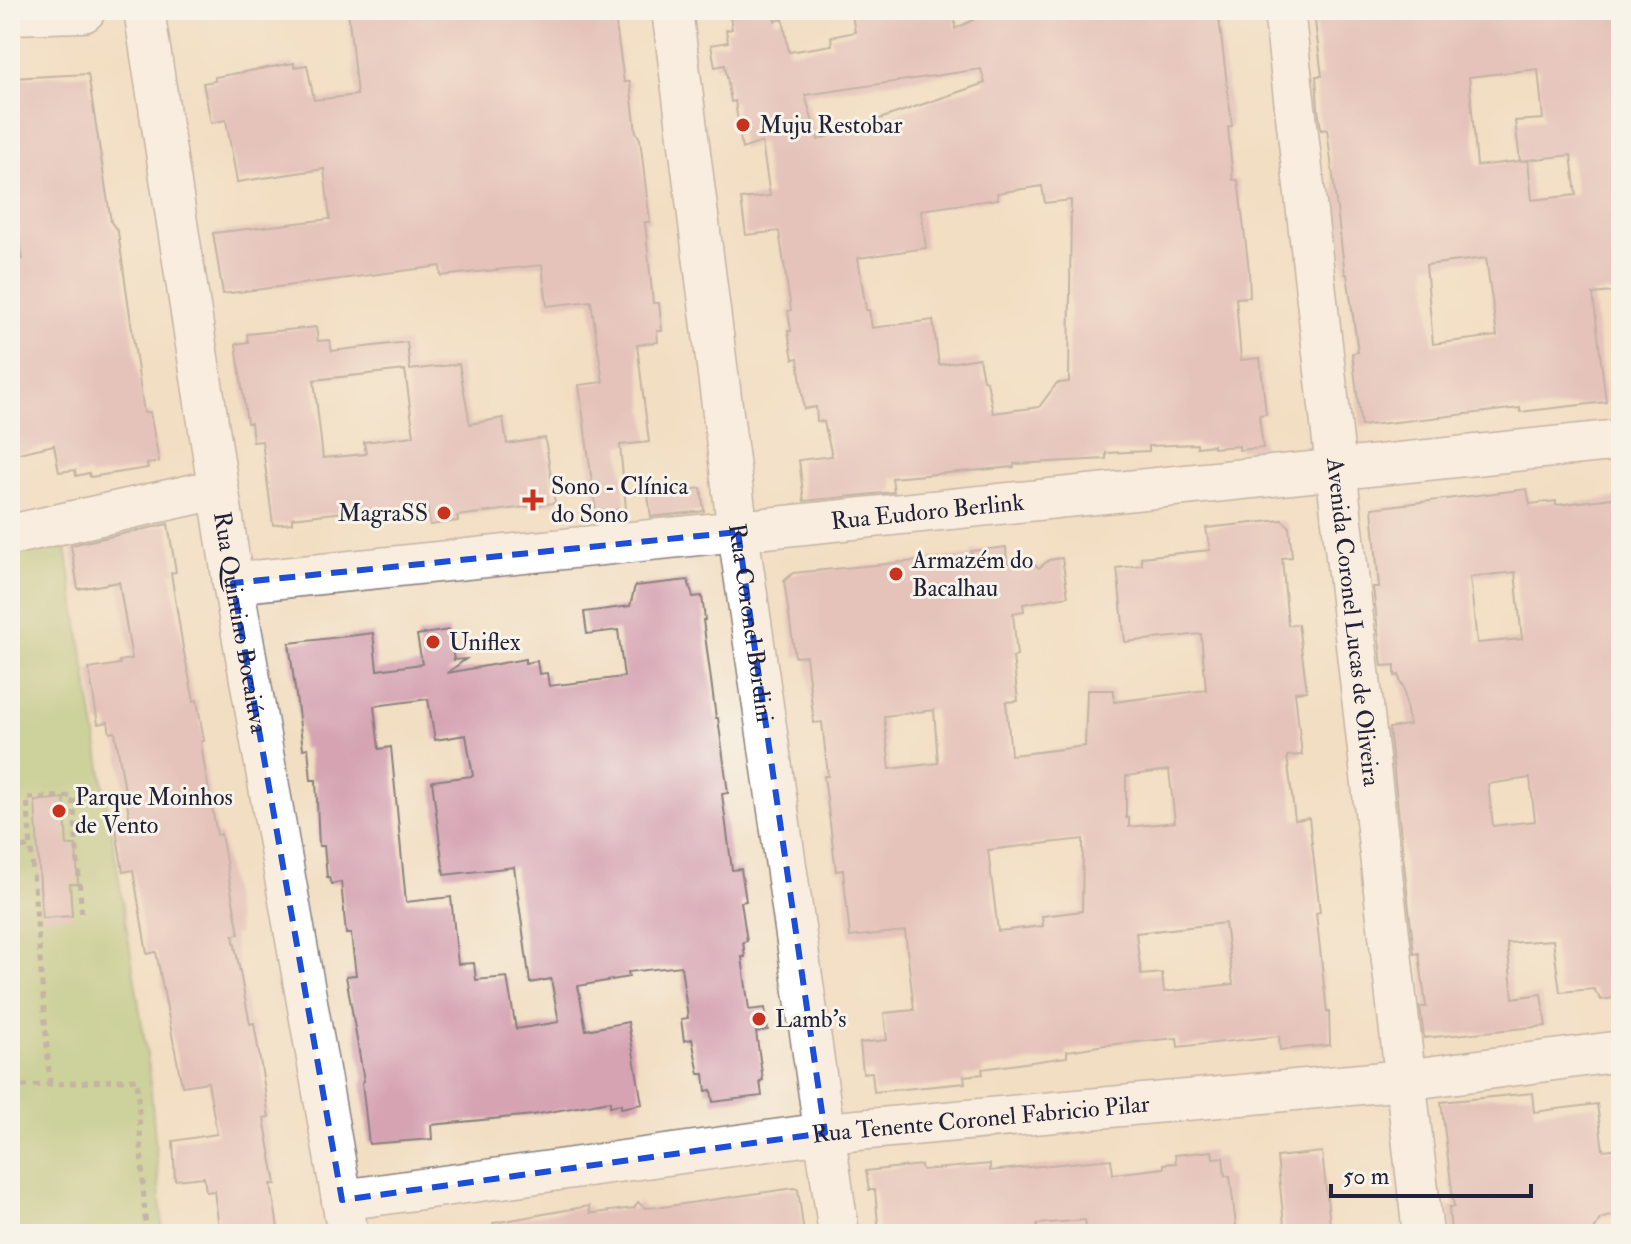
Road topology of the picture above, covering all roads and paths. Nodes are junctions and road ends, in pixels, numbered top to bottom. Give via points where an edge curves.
1 (83, 10) edge
2 (144, 10) edge
3 (672, 10) edge
4 (1284, 10) edge
5 (10, 12) edge
6 (1621, 440) edge
7 (1336, 469) junction
8 (218, 489) junction
9 (738, 532) junction
10 (10, 535) edge
11 (233, 583) junction
12 (30, 847) junction
13 (10, 848) edge
14 (82, 918) dead end
15 (1621, 1051) edge
16 (1405, 1080) junction
17 (50, 1084) junction
18 (10, 1087) edge
19 (825, 1133) junction
20 (345, 1217) edge
21 (146, 1234) edge
22 (839, 1234) edge
23 (1423, 1234) edge

1 - 5 main road
2 - 8 street, Rua Quintino Bocaiúva
3 - 9 street, Rua Coronel Bordini
4 - 7 street, Avenida Coronel Lucas de Oliveira
6 - 7 street, Rua Eudoro Berlink
7 - 9 street, Rua Eudoro Berlink
7 - 16 street, Avenida Coronel Lucas de Oliveira
8 - 10 street
8 - 11 street, Rua Quintino Bocaiúva
9 - 11 street, Rua Eudoro Berlink
9 - 19 street, Rua Coronel Bordini
11 - 20 street, Rua Quintino Bocaiúva
12 - 13 path
12 - 14 path via 27,798 73,796
12 - 17 path
15 - 16 street, Rua Tenente Coronel Fabricio Pilar
16 - 19 street, Rua Tenente Coronel Fabricio Pilar
16 - 23 street, Avenida Coronel Lucas de Oliveira
17 - 18 path
17 - 21 path via 137,1079
19 - 20 street, Rua Tenente Coronel Fabricio Pilar
19 - 22 street, Rua Coronel Bordini

